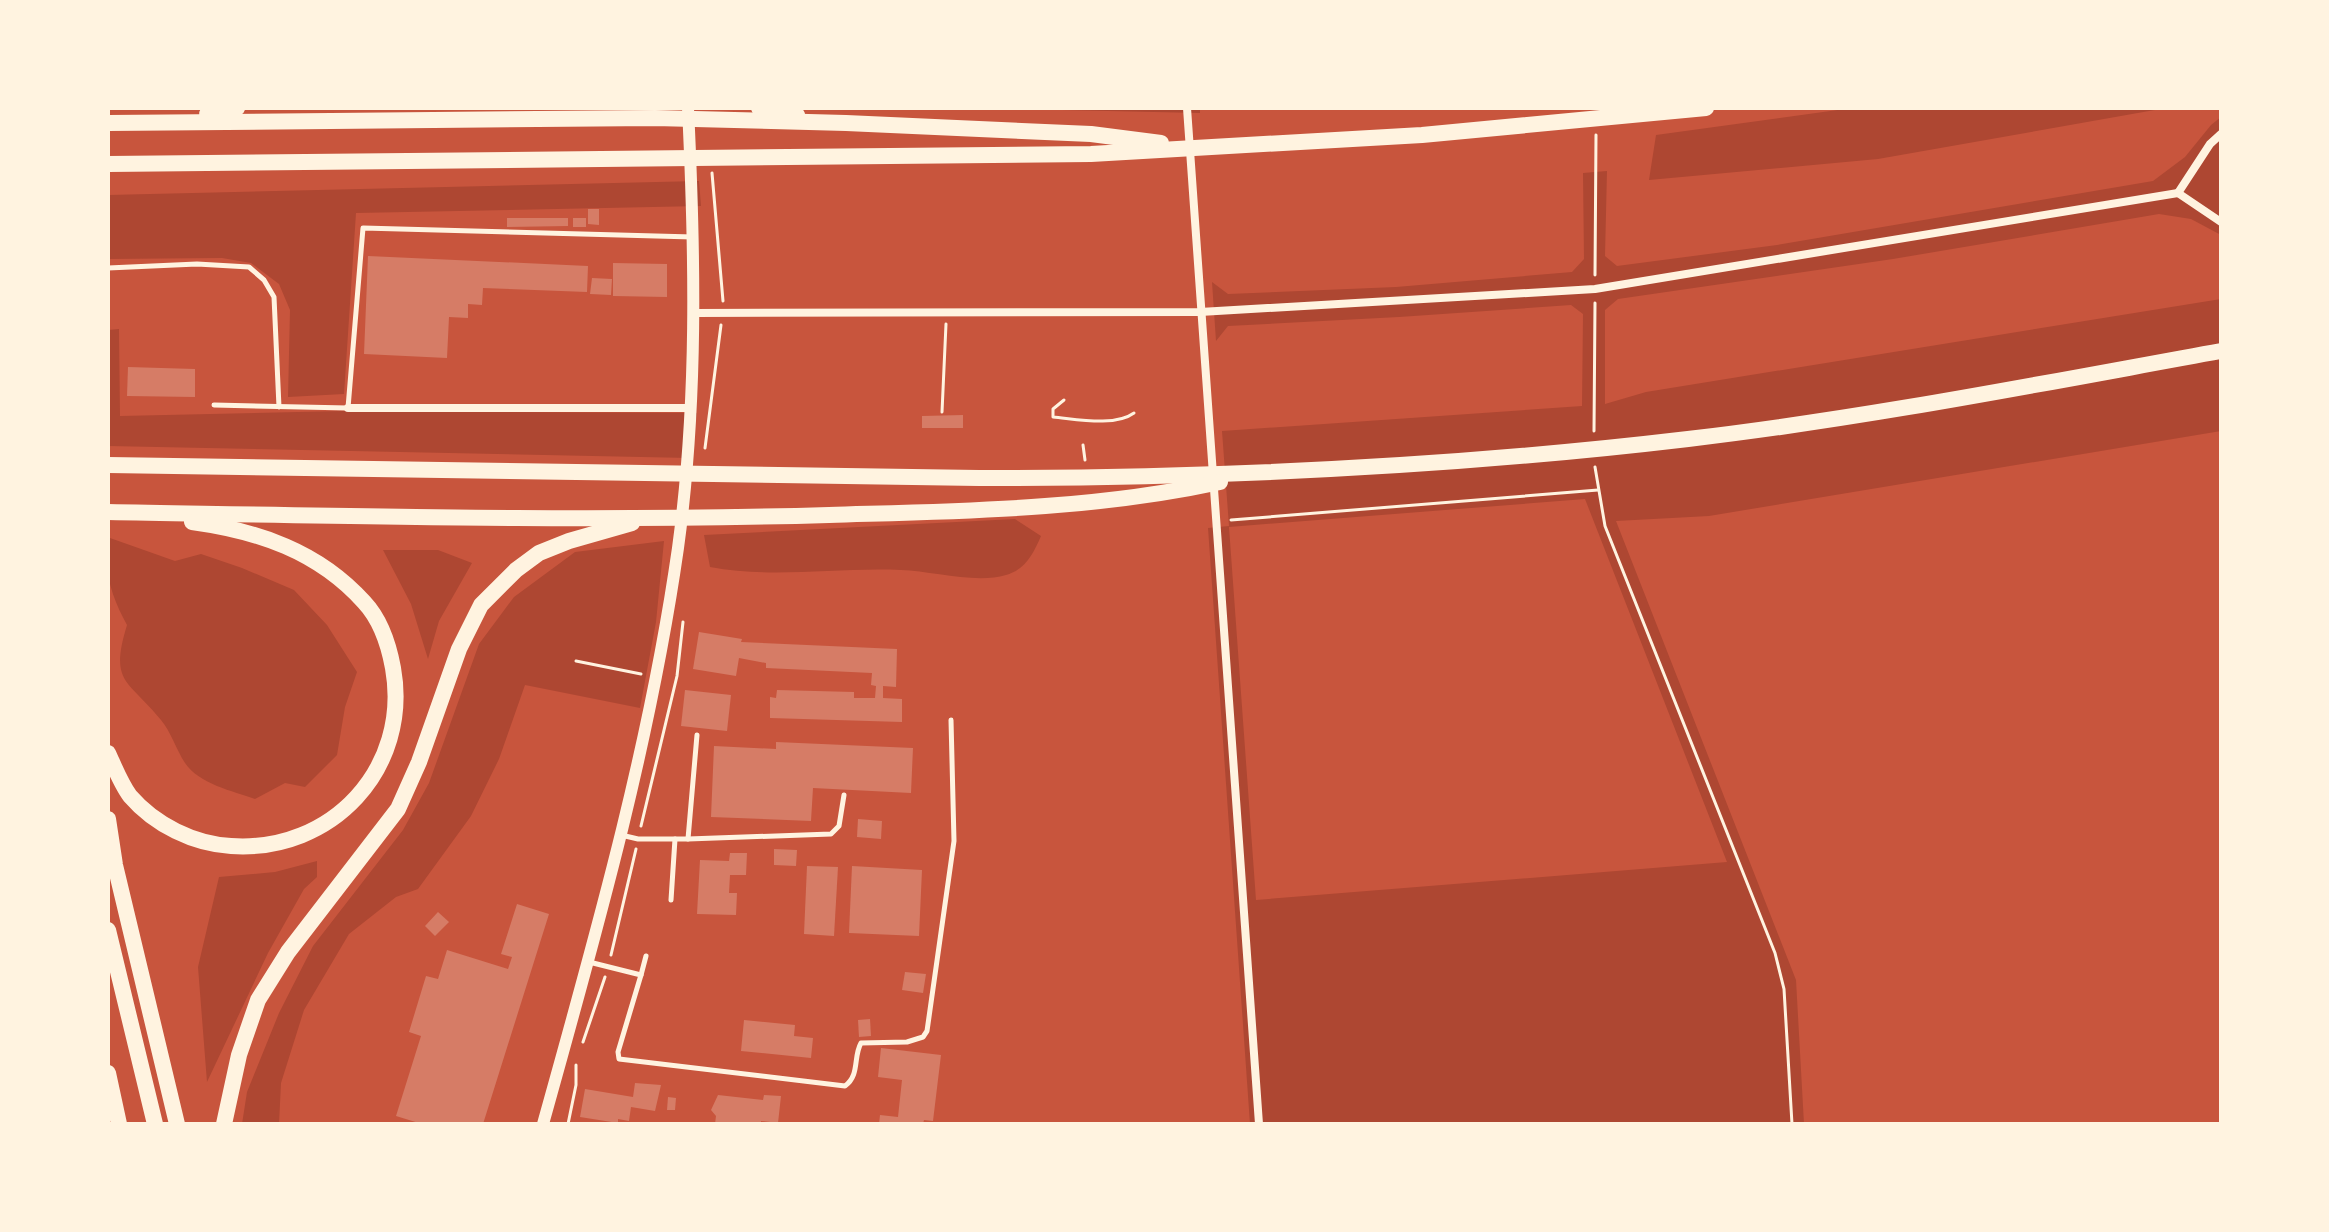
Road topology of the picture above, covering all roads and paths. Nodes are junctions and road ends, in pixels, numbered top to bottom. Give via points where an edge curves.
1 (237, 108) edge
2 (688, 108) edge
3 (759, 108) edge
4 (1187, 108) edge
5 (1706, 108) edge
6 (108, 122) edge
7 (846, 123) junction
8 (2221, 134) edge
9 (1596, 135) dead end
10 (1202, 148) junction
11 (108, 164) edge
12 (2178, 193) junction
13 (2221, 222) edge
14 (694, 237) junction
15 (108, 268) edge
16 (1595, 289) junction
17 (946, 312) junction
18 (1200, 312) junction
19 (695, 313) junction
20 (2221, 351) edge
21 (1064, 400) dead end
22 (214, 405) dead end
23 (279, 407) junction
24 (348, 408) junction
25 (691, 408) junction
26 (942, 412) dead end
27 (1134, 413) dead end
28 (1594, 439) dead end
29 (114, 465) edge
30 (1595, 466) dead end
31 (1262, 473) junction
32 (1598, 490) junction
33 (115, 512) edge
34 (652, 517) junction
35 (1218, 521) junction
36 (576, 661) dead end
37 (656, 680) junction
38 (951, 720) dead end
39 (697, 735) dead end
40 (108, 753) edge
41 (844, 795) dead end
42 (108, 819) edge
43 (620, 835) junction
44 (675, 839) junction
45 (688, 839) junction
46 (671, 900) dead end
47 (108, 930) edge
48 (646, 956) dead end
49 (588, 962) junction
50 (641, 975) junction
51 (108, 1073) edge
52 (119, 1124) edge
53 (155, 1124) edge
54 (177, 1124) edge
55 (224, 1124) edge
56 (543, 1124) edge
57 (1259, 1124) edge
58 (1792, 1124) edge

1 - 6 highway
2 - 14 main road
3 - 7 highway
4 - 18 street
5 - 10 highway via 1422,135
6 - 7 highway via 655,118
7 - 10 highway via 1091,134
8 - 12 street
9 - 16 path
10 - 11 highway via 978,156
12 - 13 street
12 - 16 street
14 - 19 main road
14 - 24 lane via 363,228
15 - 23 lane via 249,267 274,297
16 - 18 street
16 - 28 path
17 - 18 street
17 - 19 street
17 - 26 path
18 - 35 street
19 - 25 main road
20 - 31 highway via 1688,439
21 - 27 path via 1053,409 1053,417 1114,420
22 - 23 lane
23 - 24 lane
24 - 25 street
25 - 37 main road via 678,546
29 - 31 highway via 979,478
30 - 32 path
31 - 34 highway via 1163,494 980,510
32 - 35 path
32 - 58 path via 1605,526 1775,953 1784,989
33 - 34 highway
33 - 40 highway via 235,528 288,545 333,572 367,604 389,647 397,694 388,749 364,789 336,817 296,839 253,848 208,845 163,825 129,795
34 - 55 highway via 539,553 481,605 398,809 288,952 258,1000
35 - 57 street
36 - 37 path
37 - 43 main road
38 - 50 lane via 954,841 923,1037 861,1043 854,1075 845,1086 619,1059
39 - 45 lane
41 - 45 lane via 839,826 831,834
42 - 54 highway
43 - 44 lane
43 - 49 main road
44 - 45 lane
44 - 46 lane
47 - 53 highway
48 - 50 lane
49 - 50 lane
49 - 56 main road
51 - 52 highway

